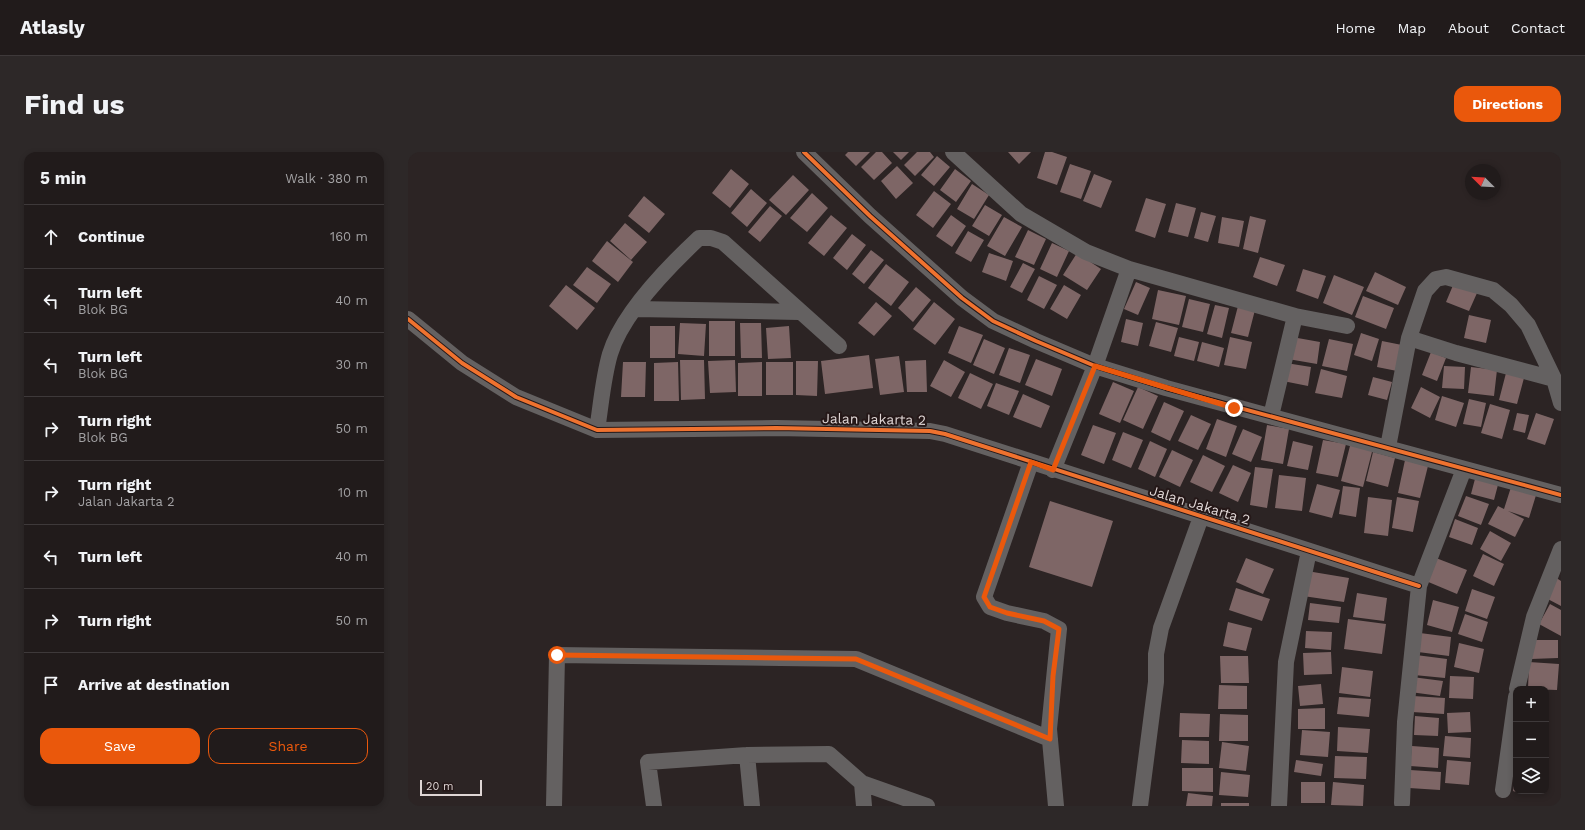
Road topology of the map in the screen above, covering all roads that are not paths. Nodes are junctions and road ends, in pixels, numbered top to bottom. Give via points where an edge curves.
1 (804, 152) edge
2 (953, 152) edge
3 (1129, 269) junction
4 (636, 309) junction
5 (799, 312) junction
6 (1295, 316) junction
7 (408, 320) edge
8 (1347, 326) dead end
9 (1409, 338) junction
10 (839, 346) dead end
11 (1095, 366) junction
12 (1554, 380) junction
13 (1561, 403) edge
14 (1271, 416) junction
15 (597, 430) junction
16 (1388, 447) junction
17 (1031, 462) junction
18 (1464, 469) junction
19 (1053, 470) junction
20 (1561, 495) edge
21 (1201, 516) junction
22 (1561, 548) edge
23 (1309, 552) junction
24 (1419, 586) junction
25 (1518, 686) edge
26 (1513, 718) edge
27 (1050, 739) junction
28 (747, 755) junction
29 (862, 783) junction
30 (1503, 790) dead end
31 (1402, 803) dead end
32 (554, 806) edge
33 (654, 806) edge
34 (752, 806) edge
35 (864, 806) edge
36 (926, 806) edge
37 (1056, 806) edge
38 (1140, 806) edge
39 (1279, 806) edge

1 - 11 street via 924,266 993,321
2 - 3 street via 1021,214 1086,252
3 - 6 street
3 - 11 street
4 - 5 street
4 - 5 street via 665,270 698,238 711,238 723,242
4 - 15 street via 621,328 610,354
5 - 10 street
6 - 8 street
6 - 14 street
7 - 15 street, Jalan Jakarta 2 via 462,363 516,397
9 - 12 street
9 - 12 street via 1425,291 1436,279 1446,277 1493,290 1511,305 1528,325
9 - 16 street
11 - 14 street via 1234,408
11 - 19 street
12 - 13 street
14 - 16 street
15 - 17 street, Jalan Jakarta 2 via 776,428 930,431
16 - 18 street
17 - 19 street, Jalan Jakarta 2
17 - 27 street via 984,597 990,607 1044,621 1059,629 1053,676
18 - 20 street
18 - 24 street
19 - 21 street, Jalan Jakarta 2
21 - 23 street, Jalan Jakarta 2
21 - 38 street via 1161,628
22 - 25 street via 1534,617
23 - 24 street, Jalan Jakarta 2
23 - 39 street via 1286,662
24 - 31 street via 1404,722
26 - 30 street
27 - 32 street via 856,659 557,655
27 - 37 street
28 - 29 street via 829,754
28 - 33 street via 648,762
28 - 34 street
29 - 35 street
29 - 36 street

